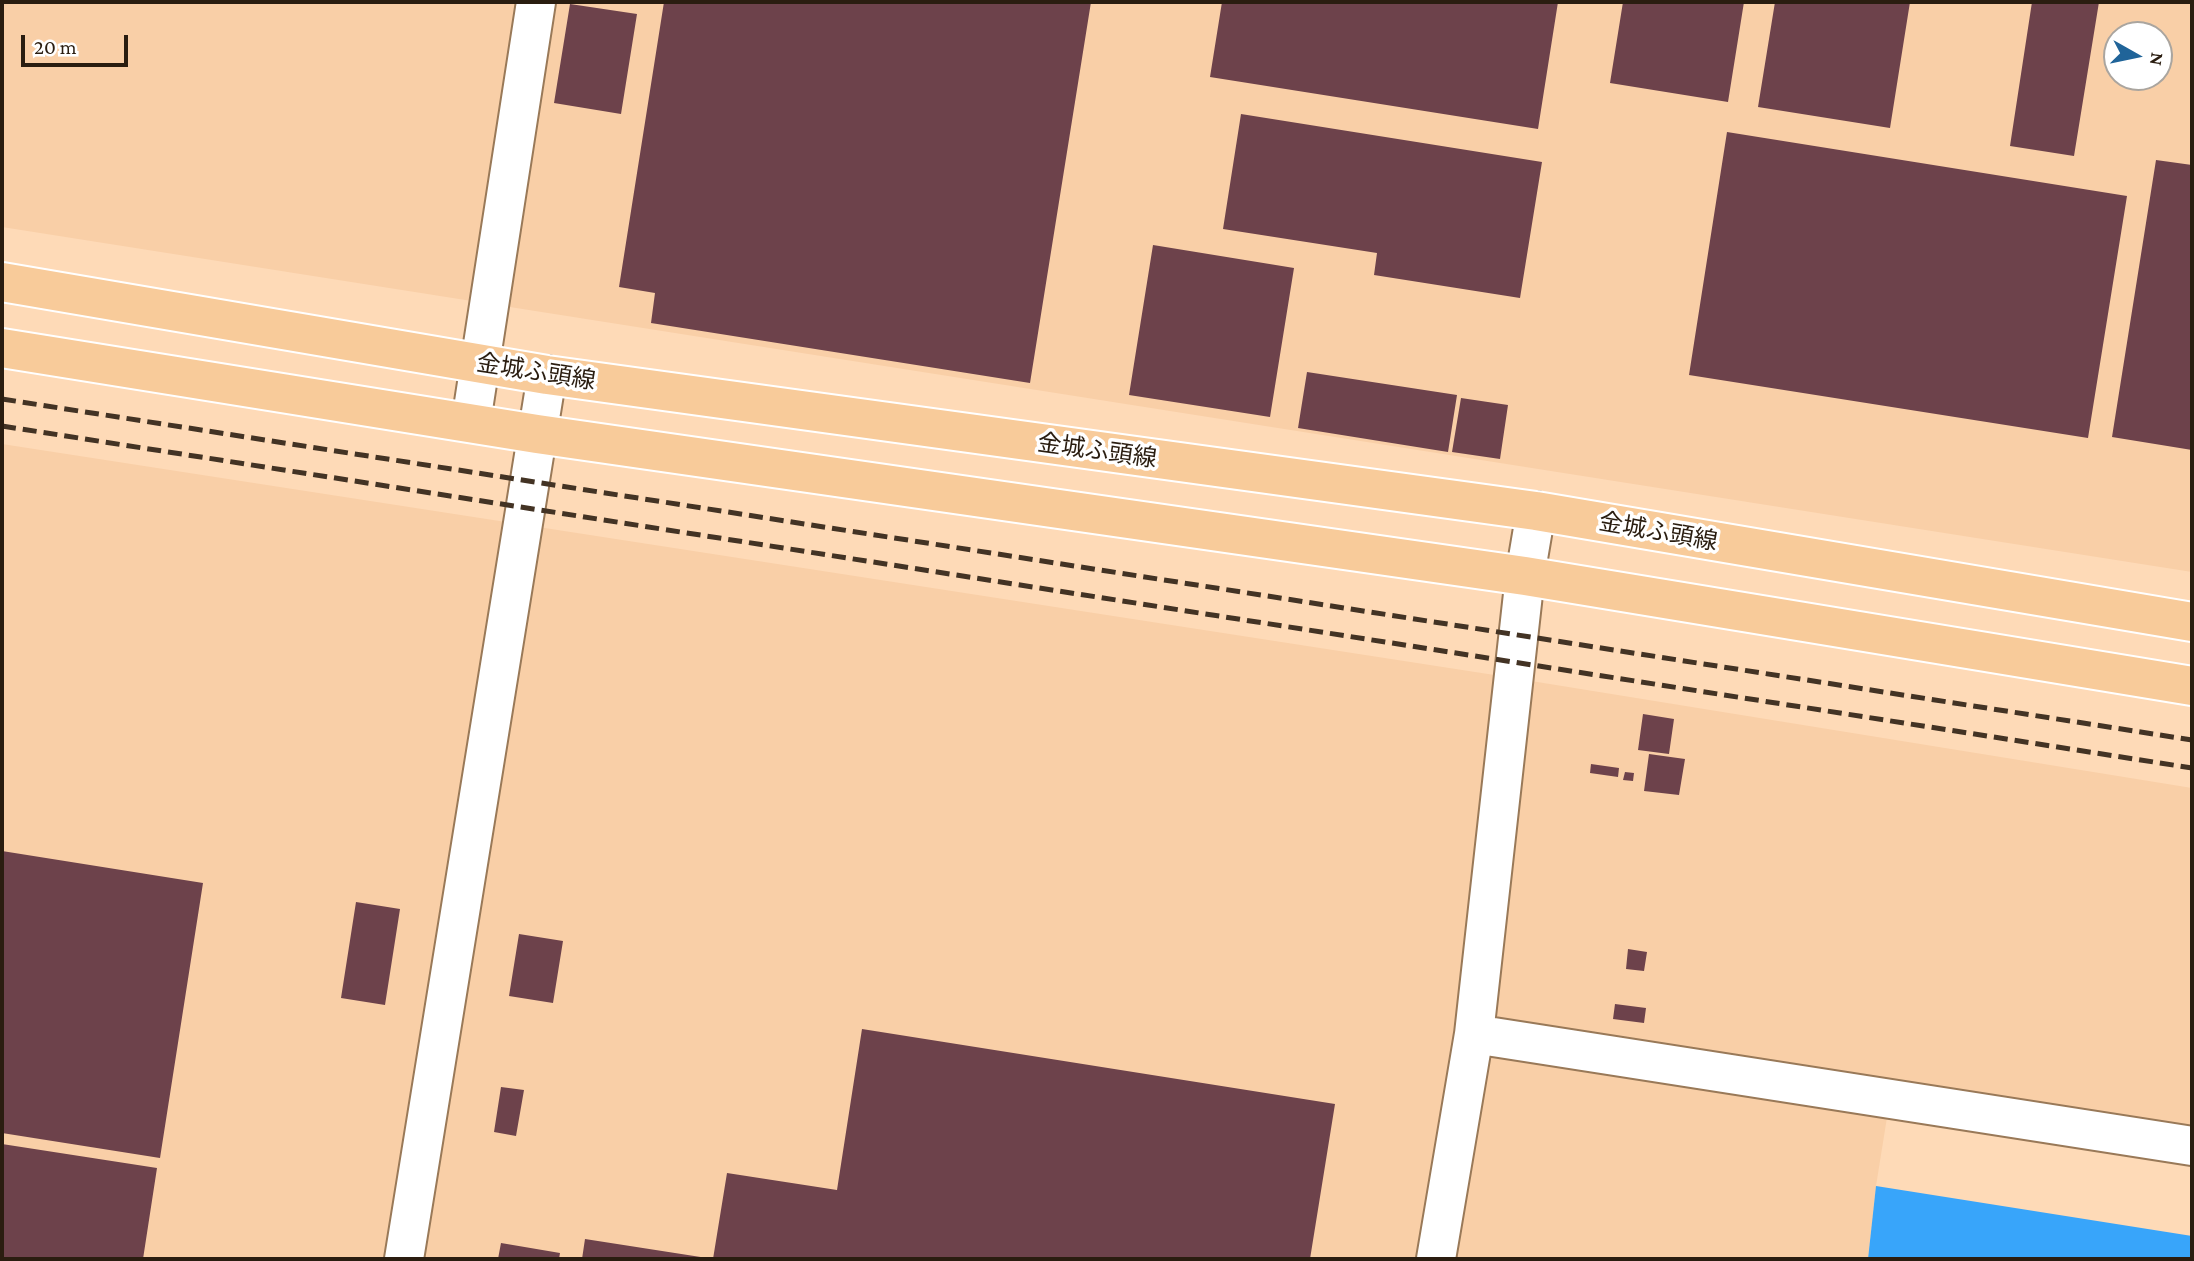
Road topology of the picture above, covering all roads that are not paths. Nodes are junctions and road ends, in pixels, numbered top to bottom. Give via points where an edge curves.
1 (536, 2) edge
2 (2, 282) edge
3 (2, 348) edge
4 (481, 363) junction
5 (547, 375) junction
6 (471, 422) junction
7 (537, 433) junction
8 (1536, 511) junction
9 (1525, 576) junction
10 (2192, 622) edge
11 (2192, 686) edge
12 (1474, 1034) junction
13 (2192, 1146) edge
14 (404, 1259) edge
15 (1436, 1259) edge

1 - 4 street
2 - 4 main road, 金城ふ頭線
3 - 6 main road
4 - 5 main road, 金城ふ頭線
4 - 6 street
5 - 7 street
5 - 8 main road, 金城ふ頭線
6 - 7 main road
7 - 9 main road
7 - 14 street
8 - 9 street
8 - 10 main road, 金城ふ頭線
9 - 11 main road
9 - 12 street
12 - 13 street
12 - 15 street

